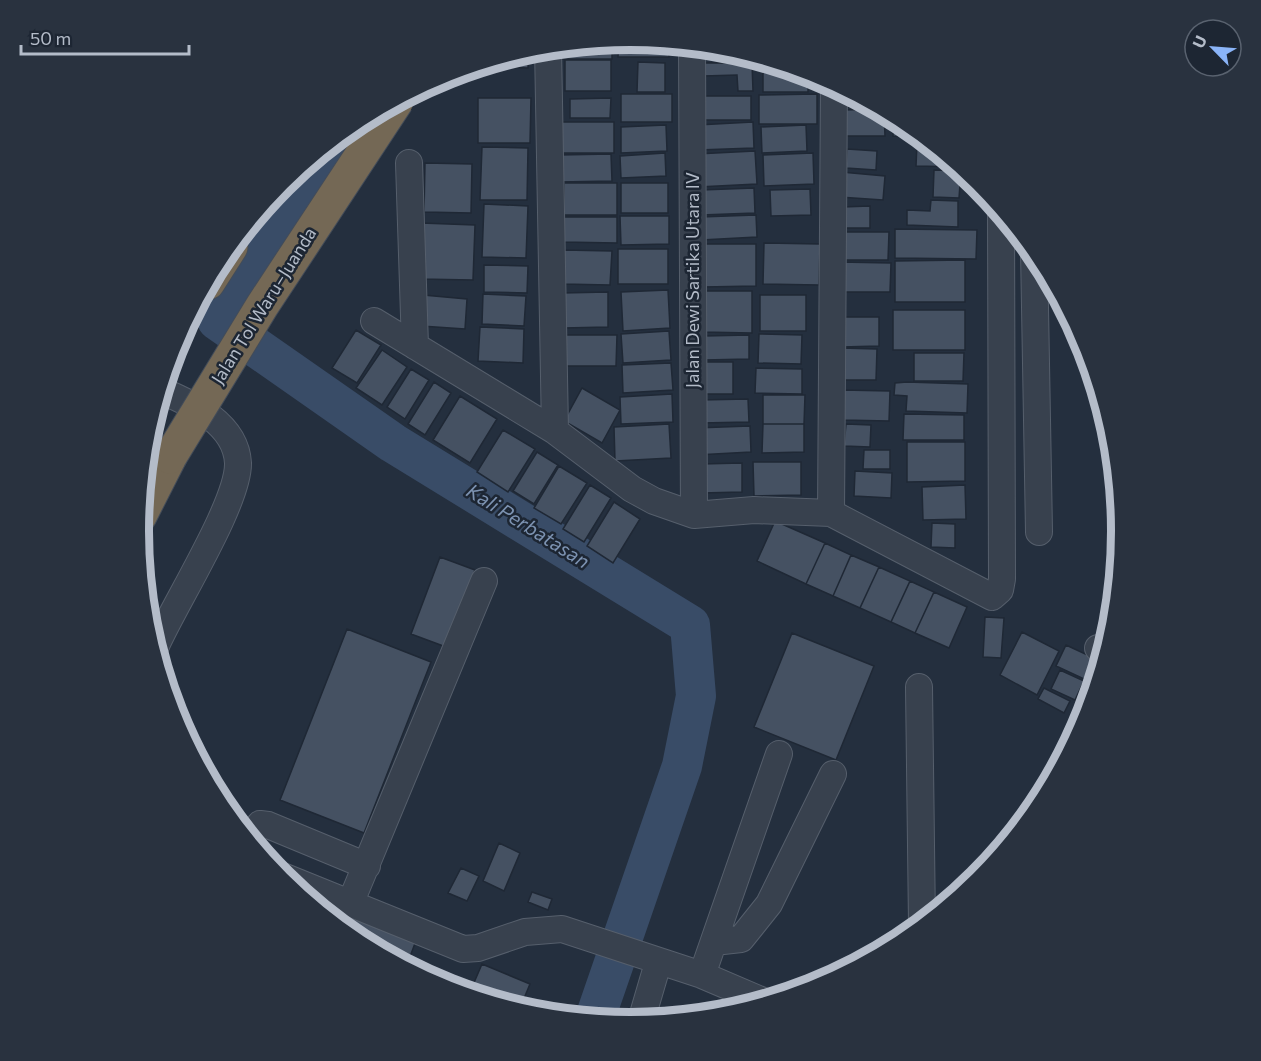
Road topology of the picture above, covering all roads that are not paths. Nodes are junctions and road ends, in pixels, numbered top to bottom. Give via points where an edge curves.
1 (692, 54) edge
2 (548, 57) edge
3 (834, 95) edge
4 (387, 116) edge
5 (409, 163) dead end
6 (1001, 224) edge
7 (1034, 270) edge
8 (374, 321) dead end
9 (415, 346) junction
10 (170, 394) edge
11 (555, 430) junction
12 (152, 493) edge
13 (831, 513) junction
14 (694, 514) junction
15 (1039, 532) dead end
16 (484, 581) dead end
17 (162, 635) edge
18 (919, 687) dead end
19 (779, 754) dead end
20 (833, 774) dead end
21 (255, 831) edge
22 (367, 866) junction
23 (306, 886) edge
24 (351, 904) junction
25 (922, 913) edge
26 (714, 942) junction
27 (648, 959) junction
28 (702, 975) junction
29 (751, 996) edge
30 (642, 1011) edge

1 - 14 street, Jalan Dewi Sartika Utara IV
2 - 11 street
3 - 13 street
4 - 12 highway, Jalan Tol Waru–Juanda, bridge via 262,306
5 - 9 street
6 - 13 street via 1000,590 992,597
7 - 15 street
8 - 9 street
9 - 11 street
10 - 17 street via 216,420 238,462 218,524
11 - 14 street via 632,489
13 - 14 street via 754,510
16 - 22 street
18 - 25 street
19 - 26 street
20 - 26 street via 769,904 741,939
21 - 22 street via 260,824 268,825
22 - 24 street
23 - 24 street
24 - 27 street via 463,949 478,948 525,932 562,929
26 - 28 street
27 - 28 street
27 - 30 street
28 - 29 street

